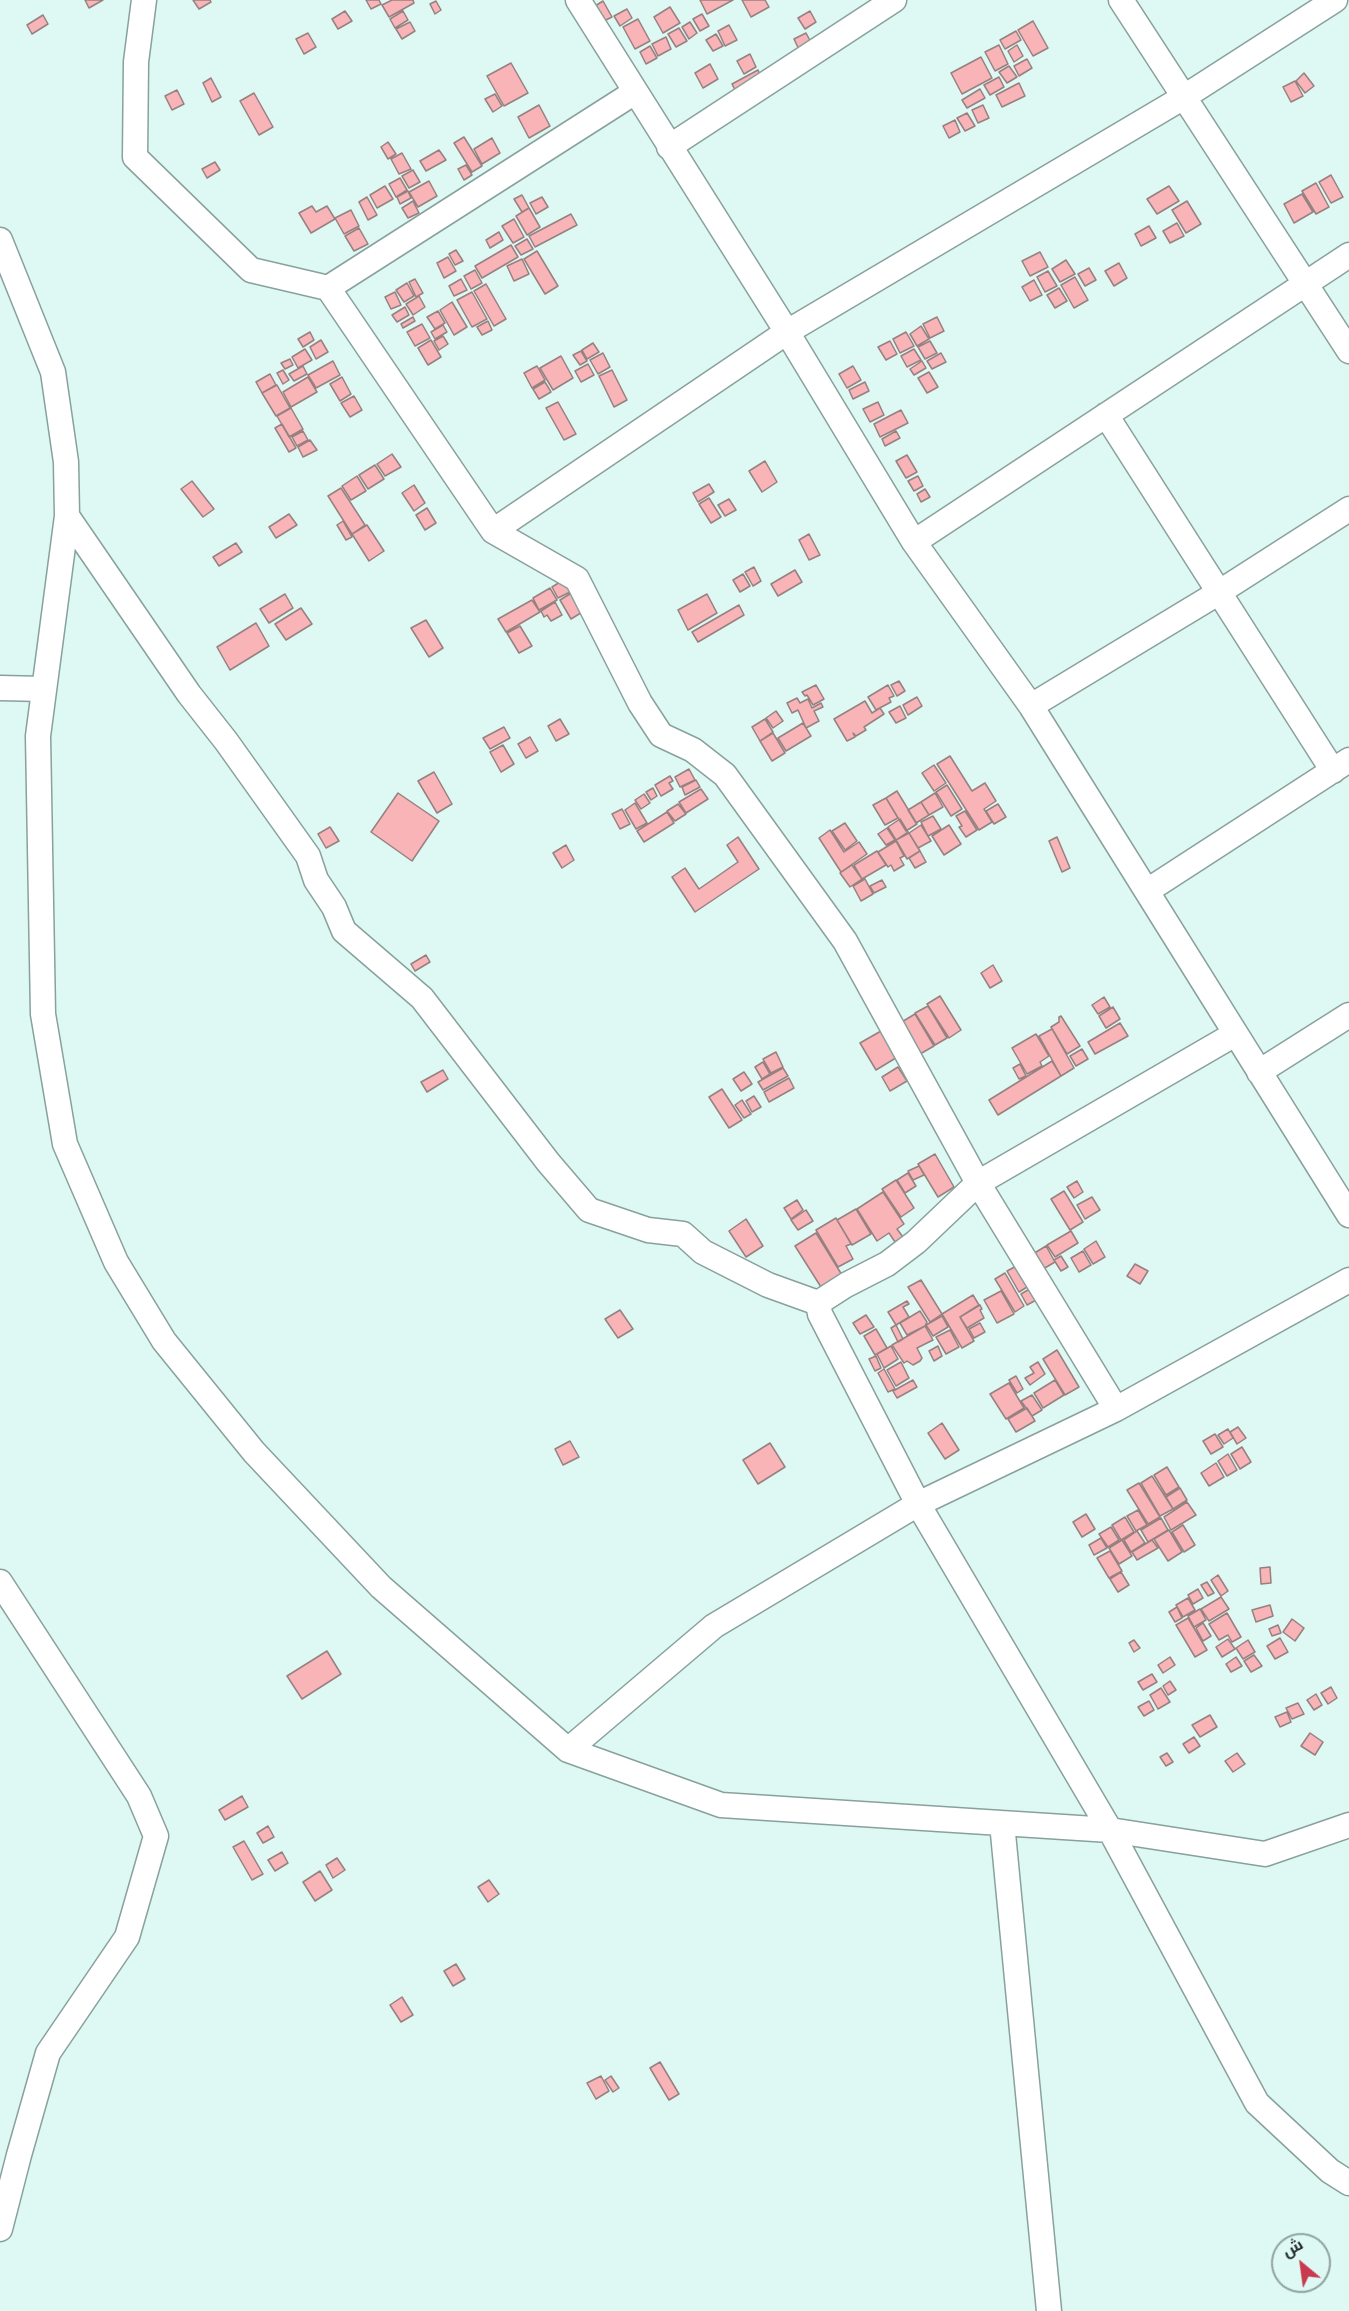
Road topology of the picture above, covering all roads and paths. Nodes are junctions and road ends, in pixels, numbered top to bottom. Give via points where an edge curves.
1 (144, 0) edge
2 (578, 0) edge
3 (894, 0) edge
4 (1121, 0) edge
5 (1335, 0) edge
6 (635, 92) junction
7 (1184, 97) junction
8 (669, 147) junction
9 (0, 240) edge
10 (1349, 255) edge
11 (1305, 283) junction
12 (327, 288) junction
13 (787, 332) junction
14 (1349, 351) edge
15 (1106, 415) junction
16 (1349, 509) edge
17 (67, 516) junction
18 (493, 531) junction
19 (914, 542) junction
20 (1218, 593) junction
21 (0, 688) edge
22 (44, 690) junction
23 (1031, 706) junction
24 (1341, 766) edge
25 (1147, 891) junction
26 (1349, 1015) edge
27 (1236, 1034) junction
28 (1259, 1072) junction
29 (978, 1183) junction
30 (1349, 1215) edge
31 (1349, 1280) edge
32 (818, 1303) junction
33 (1116, 1409) junction
34 (918, 1504) junction
35 (0, 1582) edge
36 (568, 1750) junction
37 (1002, 1823) junction
38 (1349, 1825) edge
39 (1110, 1830) junction
40 (1349, 2183) edge
41 (0, 2229) edge
42 (1049, 2311) edge

1 - 12 street via 136,62 135,157 251,270
2 - 6 street
3 - 8 street
4 - 7 street
5 - 7 street
6 - 8 street
6 - 12 street
7 - 11 street
7 - 13 street
8 - 13 street
9 - 17 street via 53,372 66,462
10 - 11 street
11 - 14 street
11 - 15 street
12 - 18 street
13 - 18 street
13 - 19 street
15 - 19 street
15 - 20 street
16 - 20 street
17 - 22 street
17 - 32 street via 189,694 308,856 316,880 334,907 344,932 422,998 589,1210 648,1230 682,1234 703,1252 768,1285
18 - 29 street via 577,579 640,703 661,735 693,750 725,775 845,941
19 - 23 street
20 - 23 street
20 - 24 street
21 - 22 street
22 - 36 street via 38,736 43,1014 65,1144 116,1262 164,1341 254,1452 381,1587
23 - 25 street
24 - 25 street
25 - 27 street
26 - 28 street
27 - 28 street
27 - 29 street
28 - 30 street
29 - 32 street via 887,1264
29 - 33 street
31 - 33 street
32 - 34 street via 820,1314
33 - 34 street
34 - 36 street via 714,1626
34 - 39 street
35 - 41 street via 139,1796 156,1836 127,1938 48,2053
36 - 37 street via 721,1805
37 - 39 street
37 - 42 street
38 - 39 street via 1265,1854
39 - 40 street via 1257,2103 1330,2171

